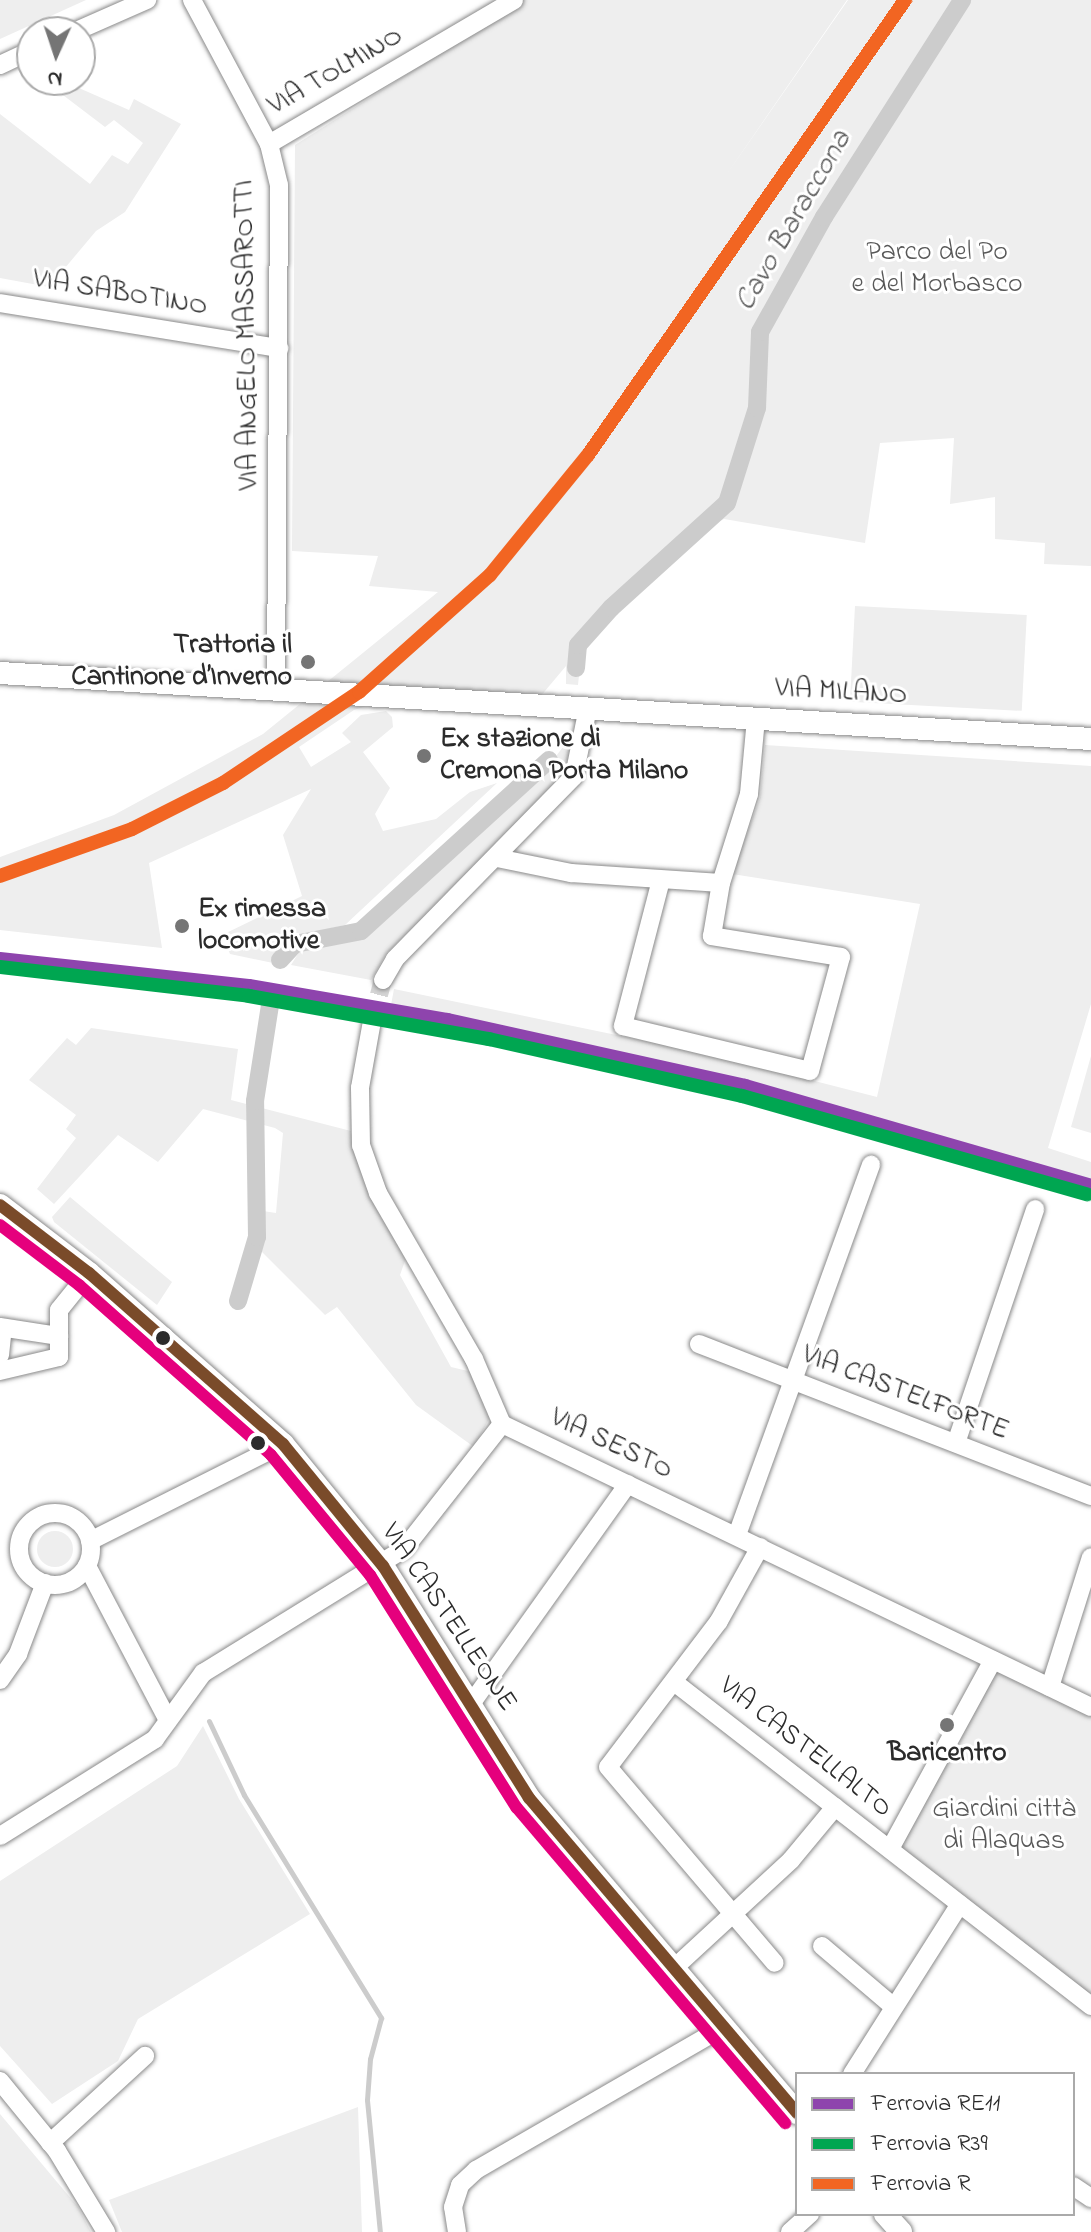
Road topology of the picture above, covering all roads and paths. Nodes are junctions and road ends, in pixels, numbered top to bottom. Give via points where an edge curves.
1 (147, 0) edge
2 (514, 0) edge
3 (194, 1) edge
4 (96, 22) edge
5 (269, 144) junction
6 (0, 303) edge
7 (279, 348) junction
8 (0, 673) edge
9 (276, 688) junction
10 (588, 708) junction
11 (756, 718) junction
12 (1091, 739) edge
13 (497, 858) junction
14 (661, 880) junction
15 (721, 883) junction
16 (383, 980) tunnel mouth
17 (372, 1021) tunnel mouth
18 (871, 1165) dead end
19 (0, 1205) edge
20 (1035, 1209) dead end
21 (89, 1273) junction
22 (1, 1328) edge
23 (59, 1336) junction
24 (699, 1344) dead end
25 (0, 1355) edge
26 (0, 1371) edge
27 (794, 1381) junction
28 (502, 1424) junction
29 (956, 1443) junction
30 (283, 1444) junction
31 (628, 1484) junction
32 (1091, 1496) edge
33 (737, 1535) junction
34 (21, 1538) junction
35 (90, 1541) junction
36 (760, 1547) junction
37 (0, 1548) edge
38 (1091, 1557) edge
39 (87, 1566) junction
40 (383, 1566) junction
41 (45, 1583) junction
42 (993, 1660) junction
43 (0, 1680) edge
44 (674, 1682) junction
45 (1050, 1687) junction
46 (471, 1704) junction
47 (1091, 1707) edge
48 (168, 1720) junction
49 (835, 1807) junction
50 (0, 1836) edge
51 (890, 1849) junction
52 (960, 1904) junction
53 (733, 1915) junction
54 (822, 1946) dead end
55 (775, 1963) dead end
56 (672, 1970) junction
57 (1091, 2006) edge
58 (894, 2007) junction
59 (722, 2028) junction
60 (145, 2056) dead end
61 (853, 2072) edge
62 (0, 2081) edge
63 (795, 2111) edge
64 (50, 2143) junction
65 (808, 2216) edge
66 (887, 2216) edge
67 (106, 2232) edge
68 (457, 2232) edge
69 (790, 2232) edge
70 (901, 2232) edge

1 - 4 street
2 - 5 street, VIA TOLMINO
3 - 5 street, VIA ANGELO MASSAROTTI
5 - 7 street, VIA ANGELO MASSAROTTI via 279,185
6 - 7 street, VIA SABOTINO
7 - 9 street, VIA ANGELO MASSAROTTI
8 - 9 main road, VIA MILANO
9 - 10 main road, VIA MILANO
10 - 11 main road, VIA MILANO
10 - 13 street via 574,776
11 - 12 main road, VIA MILANO
11 - 15 street via 749,794
13 - 14 street via 571,873
13 - 16 street via 395,959
14 - 15 street
14 - 15 street via 623,1026 810,1071 841,957 712,936
17 - 28 street via 360,1088 361,1145 378,1193 474,1359
18 - 27 street
19 - 21 main road, VIA CASTELLEONE
20 - 29 street
21 - 23 street via 59,1310
21 - 30 main road, VIA CASTELLEONE
22 - 23 street
22 - 25 street
23 - 26 street via 59,1357
24 - 27 street, VIA CASTELFORTE
27 - 29 street, VIA CASTELFORTE
27 - 33 street
28 - 31 street, VIA SESTO
28 - 40 street via 404,1549
29 - 32 street, VIA CASTELFORTE
30 - 35 street
30 - 40 main road, VIA CASTELLEONE
31 - 33 street, VIA SESTO
31 - 46 street
33 - 36 street, VIA SESTO
34 - 35 street via 34,1519 61,1513 79,1522
34 - 37 street
34 - 41 street via 22,1563
35 - 39 street
36 - 42 street, VIA SESTO
36 - 44 street via 719,1621
38 - 45 street
39 - 41 street via 61,1584
39 - 48 street
40 - 46 main road, VIA CASTELLEONE
40 - 48 street via 203,1673
41 - 43 street via 18,1654
42 - 45 street, VIA SESTO
42 - 51 street
44 - 49 street, VIA CASTELLALTO
44 - 53 street via 608,1767
45 - 47 street, VIA SESTO
46 - 56 main road, VIA CASTELLEONE via 529,1798
48 - 50 street via 155,1739
49 - 51 street, VIA CASTELLALTO
49 - 53 street via 791,1860
51 - 52 street, VIA CASTELLALTO
52 - 57 street, VIA CASTELLALTO
52 - 58 street
53 - 55 street
53 - 56 street
54 - 58 street
56 - 59 main road, VIA CASTELLEONE
58 - 61 street
59 - 63 main road, VIA CASTELLEONE
59 - 68 street via 476,2170 460,2185 453,2207
60 - 64 street
62 - 64 street
64 - 67 street
65 - 69 street
66 - 70 main road

